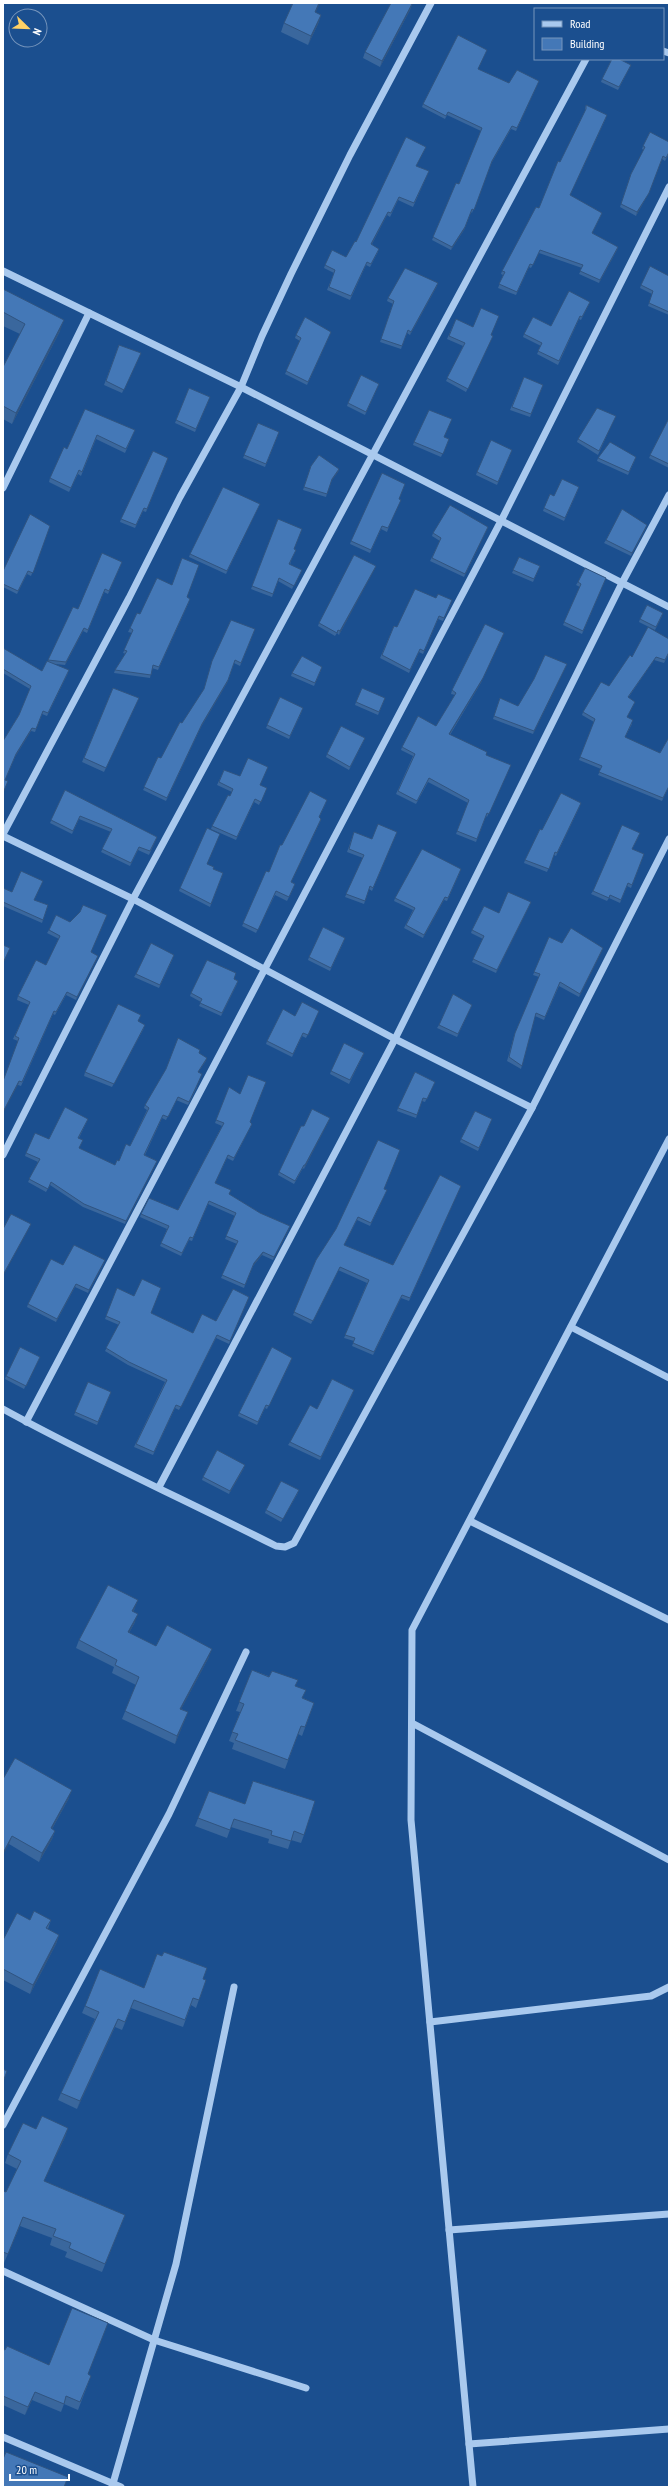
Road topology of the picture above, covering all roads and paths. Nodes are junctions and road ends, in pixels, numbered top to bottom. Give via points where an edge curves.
1 (431, 3) edge
2 (585, 60) edge
3 (669, 187) edge
4 (3, 271) edge
5 (90, 313) junction
6 (241, 387) junction
7 (371, 456) junction
8 (3, 488) edge
9 (669, 496) edge
10 (501, 522) junction
11 (622, 583) junction
12 (669, 607) edge
13 (3, 835) edge
14 (669, 839) edge
15 (133, 898) junction
16 (264, 968) junction
17 (395, 1039) junction
18 (532, 1108) junction
19 (669, 1139) edge
20 (3, 1155) edge
21 (570, 1327) junction
22 (669, 1378) edge
23 (3, 1409) edge
24 (26, 1422) junction
25 (159, 1487) junction
26 (470, 1521) junction
27 (669, 1620) edge
28 (246, 1652) dead end
29 (412, 1724) junction
30 (669, 1860) edge
31 (234, 1987) dead end
32 (669, 1987) edge
33 (430, 2022) junction
34 (3, 2125) edge
35 (669, 2214) edge
36 (449, 2230) junction
37 (3, 2271) edge
38 (154, 2340) junction
39 (306, 2388) dead end
40 (669, 2429) edge
41 (3, 2437) edge
42 (469, 2444) junction
43 (112, 2485) edge
44 (121, 2487) edge
45 (473, 2487) edge

1 - 6 street via 350,155 291,274
2 - 7 street
3 - 10 street
4 - 5 street
5 - 6 street
5 - 8 street
6 - 7 street
6 - 13 street via 180,497
7 - 10 street
7 - 15 street
9 - 11 street
10 - 11 street
10 - 16 street
11 - 12 street
11 - 17 street
13 - 15 street
14 - 18 street
15 - 16 street
15 - 20 street
16 - 17 street
16 - 24 street
17 - 18 street
17 - 25 street
18 - 25 street via 294,1542 276,1546
19 - 21 street
21 - 22 street
21 - 26 street
23 - 24 street
24 - 25 street via 96,1459
26 - 27 street
26 - 29 street via 412,1630
28 - 34 street via 169,1814
29 - 30 street
29 - 33 street via 411,1820
31 - 38 street via 176,2264
32 - 33 street via 651,1996
33 - 36 street
35 - 36 street
36 - 42 street
37 - 38 street
38 - 39 street
38 - 43 street
40 - 42 street
41 - 43 street
42 - 45 street
43 - 44 street

